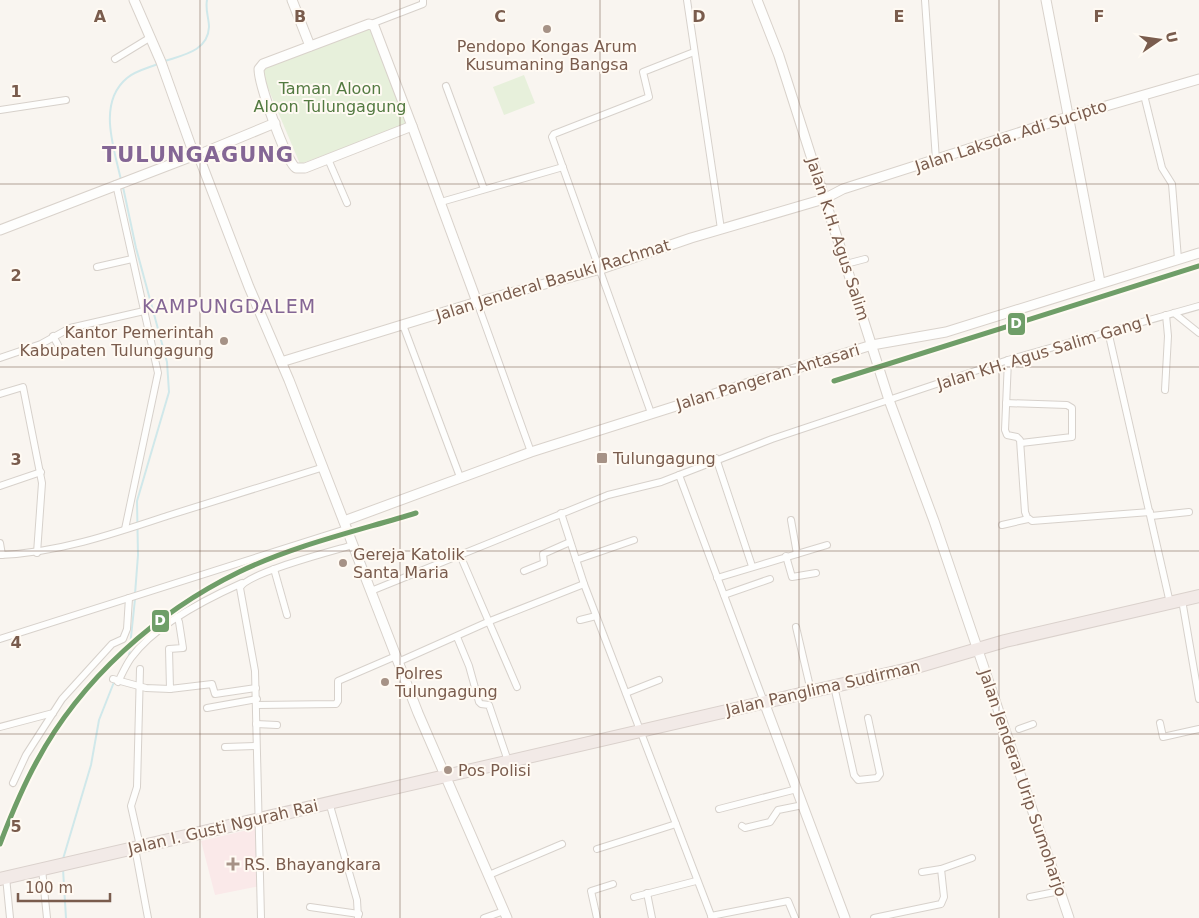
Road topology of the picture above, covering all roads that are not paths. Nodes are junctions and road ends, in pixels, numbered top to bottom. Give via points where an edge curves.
1 (134, 0) edge
2 (292, 0) edge
3 (423, 0) edge
4 (687, 0) edge
5 (757, 0) edge
6 (925, 0) edge
7 (1046, 0) edge
8 (371, 24) junction
9 (150, 37) junction
10 (310, 46) junction
11 (694, 52) junction
12 (114, 59) dead end
13 (1199, 79) edge
14 (446, 86) dead end
15 (1144, 95) junction
16 (66, 100) dead end
17 (0, 110) edge
18 (1068, 117) junction
19 (275, 123) junction
20 (412, 126) junction
21 (205, 152) junction
22 (191, 153) junction
23 (328, 159) junction
24 (936, 160) junction
25 (201, 162) junction
26 (563, 167) junction
27 (116, 184) junction
28 (484, 189) junction
29 (824, 199) junction
30 (441, 202) junction
31 (347, 203) dead end
32 (722, 229) junction
33 (0, 230) edge
34 (1199, 252) edge
35 (132, 259) junction
36 (864, 259) dead end
37 (1178, 259) junction
38 (846, 264) junction
39 (97, 267) dead end
40 (601, 269) junction
41 (1100, 282) junction
42 (478, 302) junction
43 (1199, 306) edge
44 (144, 311) junction
45 (1174, 313) junction
46 (1166, 315) junction
47 (403, 325) junction
48 (1108, 331) junction
49 (1199, 333) edge
50 (53, 336) junction
51 (58, 345) dead end
52 (872, 345) junction
53 (0, 358) edge
54 (1008, 360) junction
55 (281, 362) junction
56 (1165, 390) dead end
57 (0, 394) edge
58 (889, 400) junction
59 (1006, 404) junction
60 (652, 413) junction
61 (1021, 443) junction
62 (531, 452) junction
63 (716, 458) junction
64 (324, 468) junction
65 (41, 472) junction
66 (679, 475) junction
67 (460, 476) junction
68 (0, 486) edge
69 (1189, 512) dead end
70 (560, 514) junction
71 (1150, 514) junction
72 (1028, 519) junction
73 (791, 520) dead end
74 (345, 525) junction
75 (1002, 525) dead end
76 (127, 529) junction
77 (634, 540) dead end
78 (570, 542) junction
79 (0, 543) edge
80 (352, 545) junction
81 (827, 545) dead end
82 (37, 553) junction
83 (797, 554) junction
84 (1, 555) edge
85 (460, 556) junction
86 (786, 556) junction
87 (576, 560) junction
88 (752, 566) junction
89 (274, 569) junction
90 (524, 571) dead end
91 (816, 573) dead end
92 (718, 578) junction
93 (770, 579) dead end
94 (242, 583) junction
95 (584, 584) junction
96 (371, 591) junction
97 (724, 595) junction
98 (1199, 596) edge
99 (133, 597) junction
100 (1176, 602) junction
101 (287, 615) dead end
102 (596, 616) junction
103 (177, 617) junction
104 (580, 620) dead end
105 (490, 621) junction
106 (796, 627) dead end
107 (457, 637) junction
108 (0, 639) edge
109 (978, 649) junction
110 (397, 659) junction
111 (140, 669) dead end
112 (659, 680) dead end
113 (139, 686) junction
114 (834, 686) junction
115 (517, 687) dead end
116 (256, 688) junction
117 (170, 689) junction
118 (812, 691) junction
119 (626, 693) junction
120 (1199, 699) edge
121 (257, 702) junction
122 (764, 702) junction
123 (207, 708) dead end
124 (53, 713) junction
125 (868, 718) dead end
126 (1160, 723) dead end
127 (256, 724) junction
128 (1034, 724) dead end
129 (277, 725) dead end
130 (0, 728) edge
131 (1019, 729) dead end
132 (1199, 729) edge
133 (639, 731) junction
134 (255, 746) junction
135 (225, 747) dead end
136 (508, 761) junction
137 (446, 776) junction
138 (13, 783) dead end
139 (796, 789) junction
140 (329, 802) junction
141 (802, 805) junction
142 (720, 809) dead end
143 (259, 818) junction
144 (676, 824) junction
145 (742, 826) dead end
146 (562, 844) dead end
147 (137, 847) junction
148 (596, 849) dead end
149 (972, 858) dead end
150 (42, 869) junction
151 (941, 869) junction
152 (922, 872) dead end
153 (489, 875) junction
154 (3, 878) edge
155 (696, 880) junction
156 (613, 884) dead end
157 (1060, 891) junction
158 (647, 893) junction
159 (634, 897) dead end
160 (1030, 897) dead end
161 (310, 907) dead end
162 (506, 914) edge
163 (358, 916) edge
164 (712, 917) edge
165 (10, 918) edge
166 (48, 918) edge
167 (148, 918) edge
168 (261, 918) edge
169 (484, 918) edge
170 (597, 918) edge
171 (652, 918) edge
172 (795, 918) edge
173 (844, 918) edge
174 (874, 918) edge
175 (1069, 918) edge

1 - 9 street
2 - 10 street
3 - 8 street via 423,4
4 - 11 street
5 - 29 street, Jalan K.H. Agus Salim via 779,56
6 - 24 street
7 - 18 street
8 - 10 street
8 - 20 street
9 - 12 street
9 - 22 street via 167,77
10 - 19 street via 263,64 259,69
11 - 26 street via 643,72 649,97 553,135
11 - 32 street
13 - 15 street, Jalan Laksda. Adi Sucipto
14 - 28 street
15 - 18 street, Jalan Laksda. Adi Sucipto
15 - 37 street via 1162,168 1172,184
16 - 17 street
18 - 24 street, Jalan Laksda. Adi Sucipto
18 - 41 street
19 - 21 street
19 - 23 street via 293,166 301,169
20 - 23 street
20 - 30 street
21 - 22 street via 199,147
21 - 25 street
22 - 25 street via 194,162
22 - 27 street
23 - 31 street
24 - 29 street, Jalan Laksda. Adi Sucipto via 843,189
25 - 55 street
26 - 28 street
26 - 40 street
27 - 33 street
27 - 35 street
28 - 30 street
29 - 32 street, Jalan Jenderal Basuki Rachmat
29 - 38 street, Jalan K.H. Agus Salim
30 - 42 street
32 - 40 street, Jalan Jenderal Basuki Rachmat
34 - 37 street, Jalan Pangeran Antasari
35 - 39 street
35 - 44 street
36 - 38 street
37 - 41 street, Jalan Pangeran Antasari
38 - 52 street, Jalan K.H. Agus Salim
40 - 42 street, Jalan Jenderal Basuki Rachmat
40 - 60 street
41 - 52 street, Jalan Pangeran Antasari via 946,332
42 - 47 street, Jalan Jenderal Basuki Rachmat
42 - 62 street
43 - 45 street, Jalan KH. Agus Salim Gang I
44 - 50 street via 70,328
44 - 76 street via 158,380
45 - 46 street, Jalan KH. Agus Salim Gang I
45 - 49 street
46 - 48 street, Jalan KH. Agus Salim Gang I
46 - 56 street
47 - 55 street, Jalan Jenderal Basuki Rachmat
47 - 67 street
48 - 54 street, Jalan KH. Agus Salim Gang I
48 - 71 street
50 - 51 street
50 - 53 street via 41,344
52 - 58 street, Jalan K.H. Agus Salim
52 - 60 street, Jalan Pangeran Antasari
54 - 58 street, Jalan KH. Agus Salim Gang I
54 - 59 street
55 - 64 street
57 - 65 street via 22,387
58 - 63 street, Jalan KH. Agus Salim Gang I
58 - 109 street, Jalan K.H. Agus Salim
59 - 61 street via 1005,433 1019,438
59 - 61 street via 1067,405 1072,408 1072,437
60 - 62 street, Jalan Pangeran Antasari
61 - 72 street
62 - 67 street, Jalan Pangeran Antasari
63 - 66 street, Jalan KH. Agus Salim Gang I
63 - 88 street
64 - 74 street
64 - 76 street
65 - 68 street
65 - 82 street
66 - 70 street, Jalan KH. Agus Salim Gang I via 608,495
66 - 92 street
67 - 74 street, Jalan Pangeran Antasari
69 - 71 street
70 - 78 street
70 - 85 street, Jalan KH. Agus Salim Gang I
71 - 72 street
71 - 100 street
72 - 75 street
73 - 83 street
74 - 80 street
74 - 99 street
76 - 82 street
77 - 87 street
78 - 87 street
78 - 90 street via 544,554 544,563
79 - 84 street
80 - 89 street
80 - 96 street
81 - 83 street
82 - 84 street
83 - 86 street
85 - 96 street, Jalan KH. Agus Salim Gang I
85 - 105 street
86 - 88 street
86 - 91 street via 792,577
87 - 95 street
88 - 92 street
89 - 94 street
89 - 101 street
92 - 97 street
93 - 97 street
94 - 103 street
94 - 116 street via 240,594 253,651
95 - 102 street
95 - 105 street
96 - 110 street
97 - 122 street
98 - 100 highway, Jalan Panglima Sudirman
99 - 108 street
99 - 124 street via 123,639 112,644
100 - 109 highway, Jalan Panglima Sudirman
100 - 120 street
102 - 104 street
102 - 119 street
103 - 113 street via 138,649 116,680
103 - 117 street via 183,648 169,649
105 - 107 street
105 - 115 street
106 - 118 street
107 - 110 street
107 - 136 street via 480,702 489,705
109 - 114 highway, Jalan Panglima Sudirman
109 - 157 street, Jalan Jenderal Urip Sumoharjo
110 - 121 street via 338,681 336,704
110 - 137 street
111 - 113 street
112 - 119 street
113 - 117 street
113 - 147 street via 137,788 131,806
114 - 118 highway, Jalan Panglima Sudirman
114 - 125 street via 854,775 858,780 877,778 880,774
116 - 117 street via 215,694 212,684
116 - 121 street
118 - 122 highway, Jalan Panglima Sudirman
119 - 133 street
121 - 123 street
121 - 127 street
122 - 133 highway, Jalan Panglima Sudirman
122 - 139 street
124 - 130 street
124 - 138 street via 26,755
126 - 132 street via 1163,737
127 - 129 street
127 - 134 street
128 - 131 street
133 - 136 highway, Jalan Panglima Sudirman
133 - 144 street
134 - 135 street
134 - 143 street
136 - 137 highway, Jalan Panglima Sudirman
137 - 140 highway, Jalan I. Gusti Ngurah Rai
137 - 153 street
139 - 141 street
139 - 142 street
140 - 143 highway, Jalan I. Gusti Ngurah Rai
140 - 163 street via 355,893
141 - 145 street via 778,810 770,822 746,828
141 - 173 street
143 - 147 highway, Jalan I. Gusti Ngurah Rai
143 - 168 street
144 - 148 street
144 - 155 street
146 - 153 street
147 - 150 highway, Jalan I. Gusti Ngurah Rai
147 - 167 street
149 - 151 street
150 - 154 highway, Jalan I. Gusti Ngurah Rai
150 - 166 street
151 - 152 street
151 - 174 street via 944,898 941,904
153 - 162 street
154 - 165 street
155 - 158 street
155 - 164 street
156 - 170 street via 591,891
157 - 160 street
157 - 175 street, Jalan Jenderal Urip Sumoharjo
158 - 159 street
158 - 171 street
161 - 163 street
162 - 169 street
164 - 172 street via 788,901

